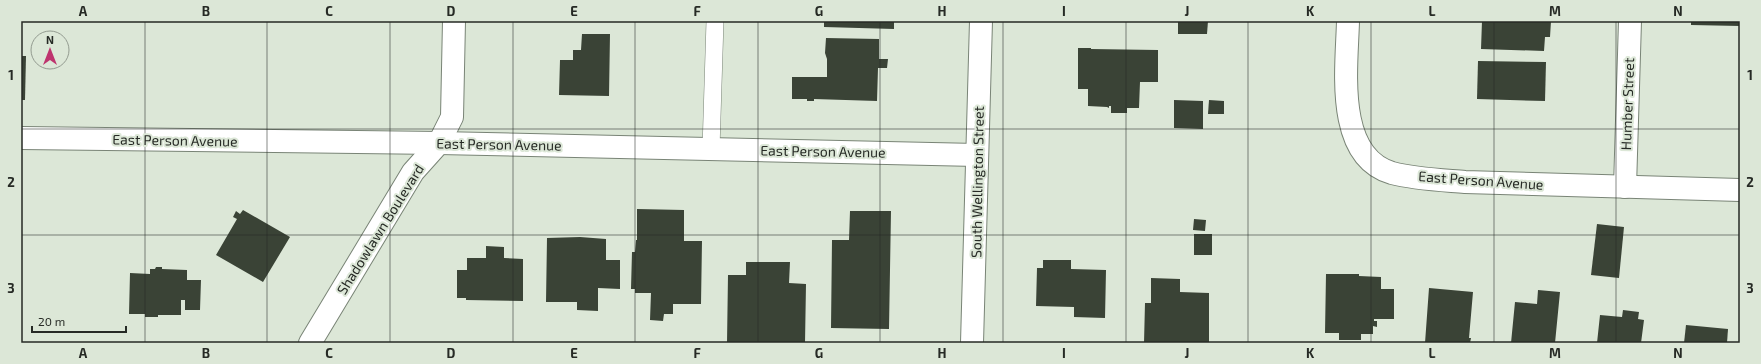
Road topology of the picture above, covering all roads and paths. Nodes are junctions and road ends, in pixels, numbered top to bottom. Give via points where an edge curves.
1 (454, 21) edge
2 (715, 21) edge
3 (981, 21) edge
4 (1348, 21) edge
5 (1630, 21) edge
6 (21, 138) edge
7 (439, 143) junction
8 (711, 149) junction
9 (977, 155) junction
10 (1625, 187) junction
11 (1740, 190) edge
12 (310, 343) edge
13 (972, 343) edge

1 - 7 street, Shadowlawn Boulevard via 452,117
2 - 8 lane
3 - 9 street, South Wellington Street
4 - 10 street, East Person Avenue via 1347,93 1350,125 1361,150 1376,165 1391,172 1451,181
5 - 10 street, Humber Street
6 - 7 street, East Person Avenue
7 - 8 street, East Person Avenue
7 - 12 street, Shadowlawn Boulevard via 414,172
8 - 9 street, East Person Avenue
9 - 13 street, South Wellington Street
10 - 11 street, East Person Avenue

